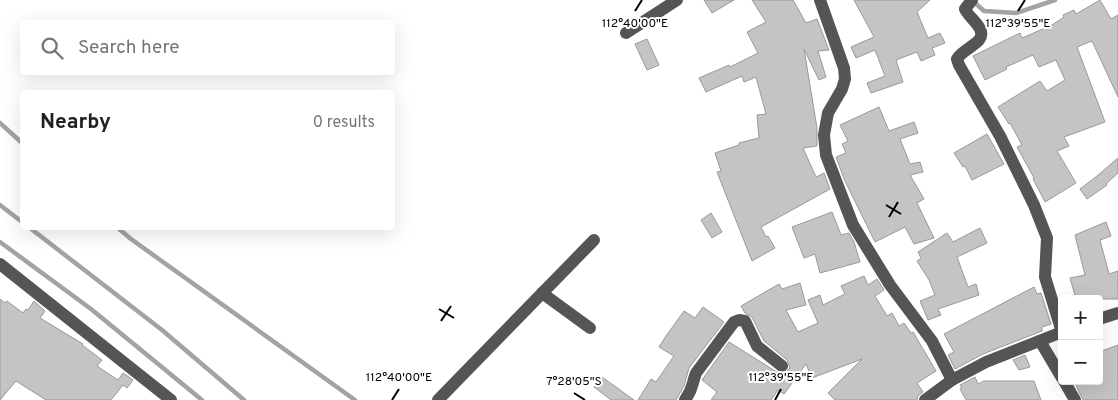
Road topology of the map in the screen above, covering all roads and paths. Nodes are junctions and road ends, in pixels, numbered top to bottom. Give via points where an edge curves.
1 (677, 0) edge
2 (820, 0) edge
3 (969, 3) edge
4 (626, 33) dead end
5 (594, 240) dead end
6 (0, 264) edge
7 (542, 293) junction
8 (1118, 313) edge
9 (1058, 319) edge
10 (1103, 319) edge
11 (590, 328) dead end
12 (1058, 334) edge
13 (1040, 341) junction
14 (782, 366) dead end
15 (1058, 371) edge
16 (952, 380) junction
17 (1066, 385) edge
18 (171, 400) edge
19 (438, 400) edge
20 (685, 400) edge
21 (925, 400) edge
22 (1075, 400) edge

1 - 4 street
2 - 16 street via 845,79 828,113 824,135 826,155 853,225 890,285 932,341
3 - 9 street via 966,11 981,34 978,42 961,52 959,65 1000,136 1047,238 1045,277
5 - 7 street
6 - 18 street
7 - 11 street
7 - 19 street
8 - 10 street
12 - 13 street
13 - 15 street
13 - 16 street via 986,362
14 - 20 street via 757,346 745,321 739,320 734,322 696,373 694,388
16 - 21 street
17 - 22 street

